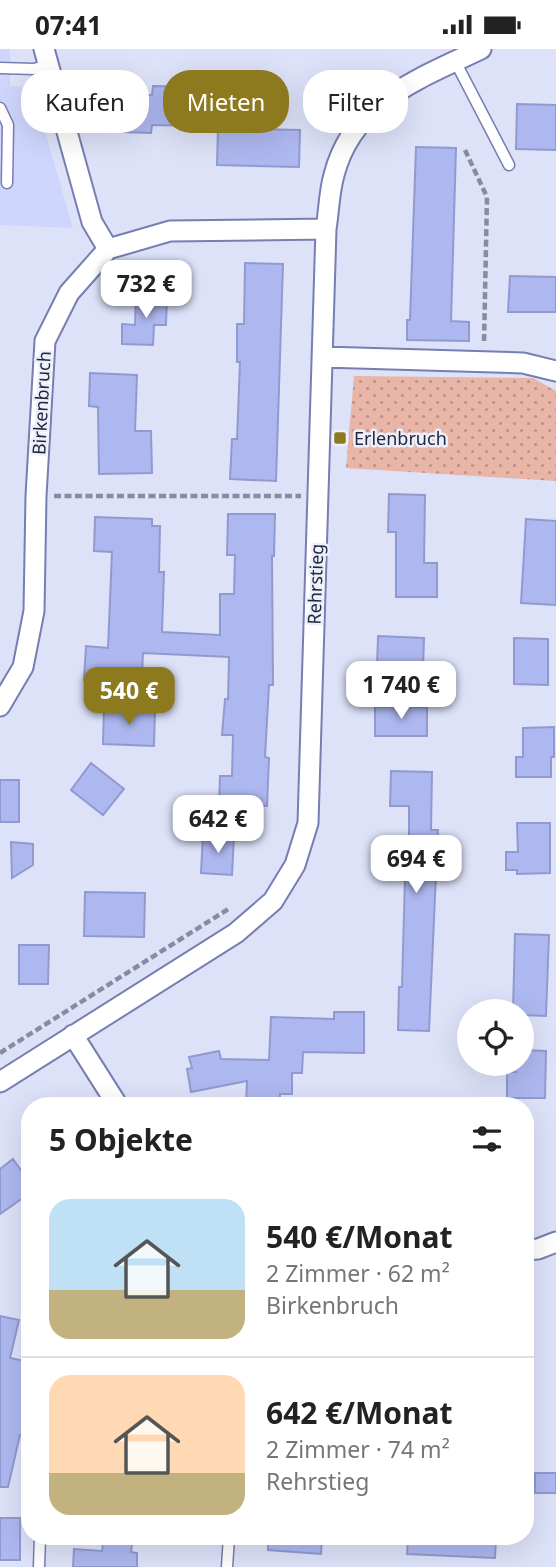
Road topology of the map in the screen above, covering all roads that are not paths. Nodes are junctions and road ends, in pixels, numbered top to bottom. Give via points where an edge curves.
1 (481, 49) edge
2 (46, 57) edge
3 (455, 61) junction
4 (0, 68) edge
5 (0, 108) edge
6 (509, 165) dead end
7 (7, 183) dead end
8 (326, 229) junction
9 (108, 249) junction
10 (323, 358) junction
11 (556, 371) edge
12 (0, 706) edge
13 (73, 1035) junction
14 (0, 1082) edge
15 (112, 1097) edge
16 (556, 1242) edge
17 (534, 1249) edge
18 (40, 1545) edge
19 (228, 1545) edge
20 (39, 1567) edge
21 (227, 1567) edge

1 - 3 street, Rehrstieg
2 - 4 lane via 33,69
2 - 9 street via 92,222
3 - 6 lane
3 - 8 street, Rehrstieg via 392,93 354,128 334,174
5 - 7 lane via 8,125
8 - 9 street via 170,231
8 - 10 street, Rehrstieg
9 - 12 street, Birkenbruch via 69,293 45,341 34,611 23,667
10 - 11 street via 523,363
10 - 13 street, Rehrstieg via 308,823 295,865 273,901 236,933
13 - 14 street, Rehrstieg
13 - 15 street
16 - 17 street
18 - 20 lane
19 - 21 lane

